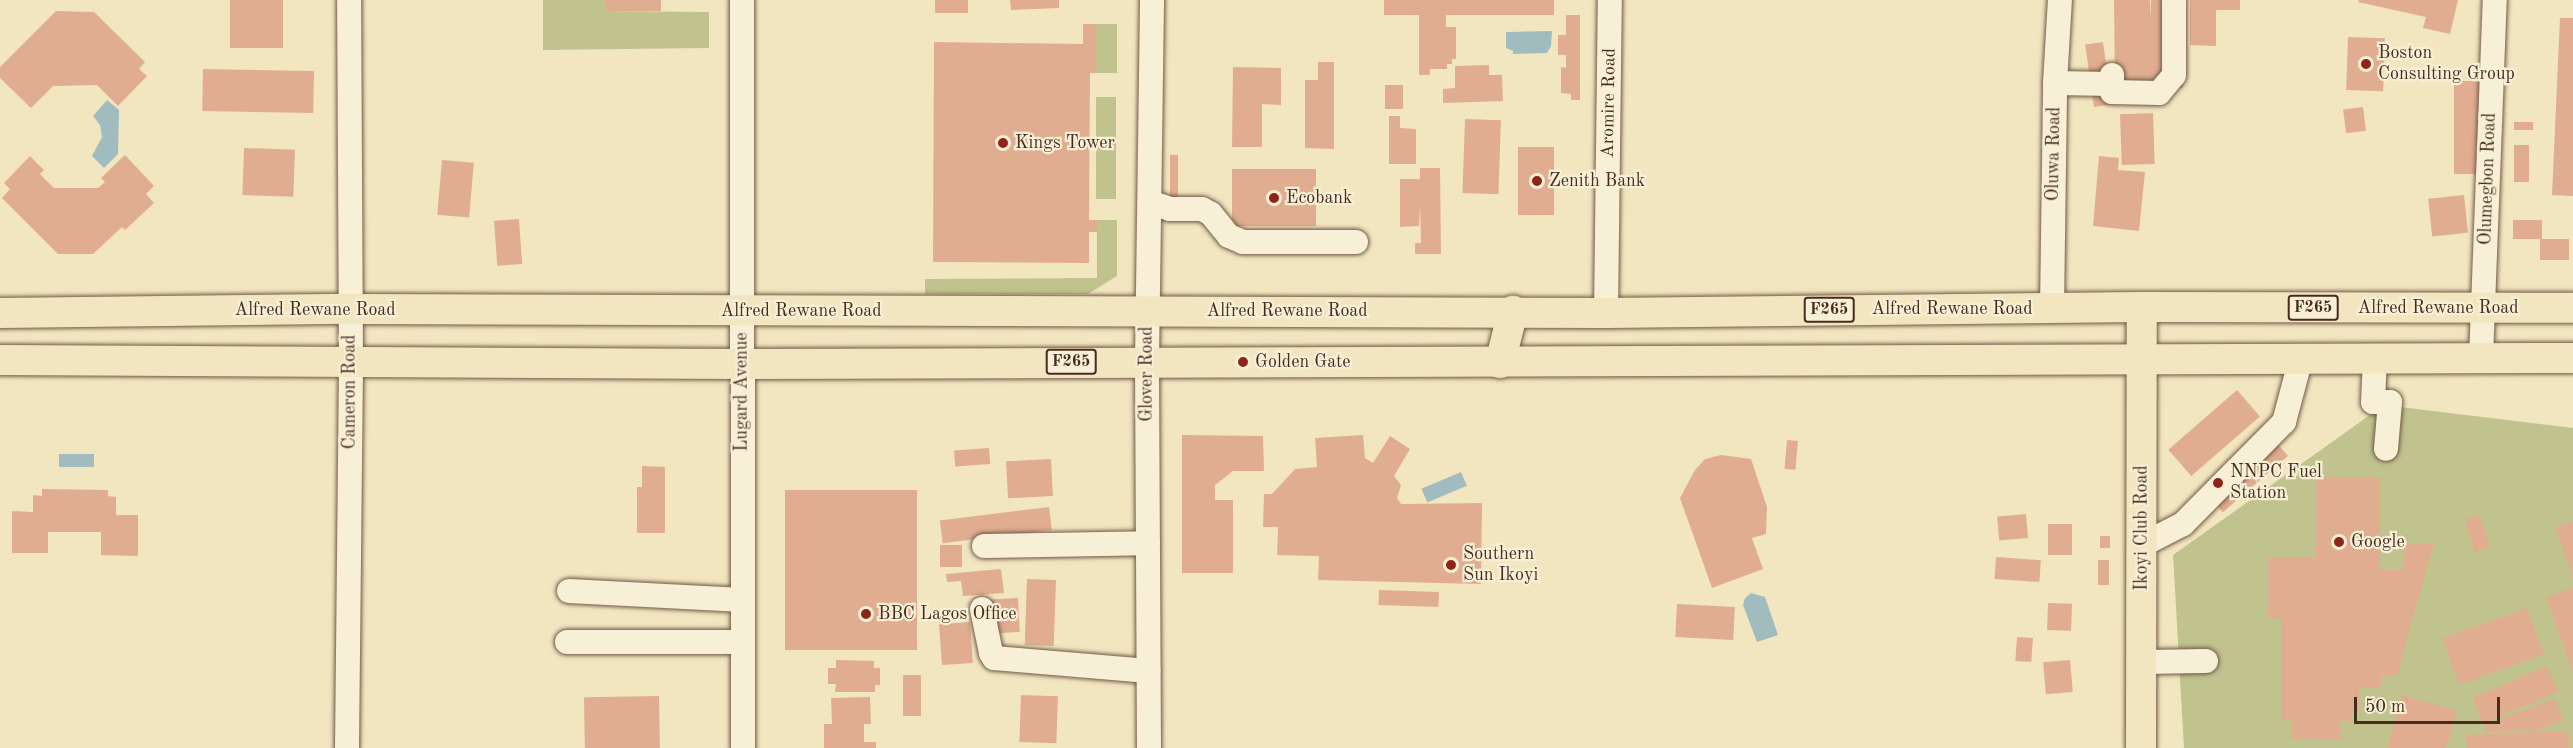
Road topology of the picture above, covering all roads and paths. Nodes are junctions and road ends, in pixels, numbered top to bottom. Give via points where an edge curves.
1 (349, 0) edge
2 (742, 0) edge
3 (1152, 0) edge
4 (1610, 0) edge
5 (2060, 0) edge
6 (2174, 0) edge
7 (2494, 0) edge
8 (2055, 83) junction
9 (1150, 202) junction
10 (1356, 242) dead end
11 (2052, 308) junction
12 (2142, 308) junction
13 (2573, 308) edge
14 (350, 309) junction
15 (2484, 309) junction
16 (1147, 310) junction
17 (742, 311) junction
18 (1514, 311) junction
19 (1684, 311) junction
20 (0, 313) edge
21 (1606, 313) junction
22 (2375, 357) junction
23 (2142, 358) junction
24 (2301, 358) junction
25 (2481, 358) junction
26 (2573, 358) edge
27 (0, 360) edge
28 (1147, 361) junction
29 (351, 362) junction
30 (1674, 362) junction
31 (1500, 363) junction
32 (743, 364) junction
33 (2386, 449) dead end
34 (1148, 543) junction
35 (2142, 544) junction
36 (984, 546) dead end
37 (569, 591) dead end
38 (743, 600) junction
39 (982, 609) dead end
40 (567, 642) dead end
41 (743, 642) junction
42 (2206, 661) dead end
43 (2142, 662) junction
44 (1148, 671) junction
45 (347, 748) edge
46 (743, 748) edge
47 (1149, 748) edge
48 (2141, 748) edge

1 - 14 street, Cameron Road
2 - 17 street, Lugard Avenue
3 - 9 street, Glover Road
4 - 21 street, Aromire Road
5 - 8 street, Oluwa Road
6 - 8 street via 2174,75 2159,93 2112,92 2112,79
7 - 15 street, Olumegbon Road
8 - 11 street, Oluwa Road
9 - 10 street via 1170,209 1202,209 1229,236 1244,242
9 - 16 street, Glover Road
11 - 12 main road, Alfred Rewane Road / F265
11 - 19 main road, Alfred Rewane Road / F265
12 - 15 main road, Alfred Rewane Road / F265
12 - 23 main road, Ikoyi Club Road
13 - 15 main road, Alfred Rewane Road / F265
14 - 17 main road, Alfred Rewane Road / F265
14 - 20 main road, Alfred Rewane Road / F265
14 - 29 street, Cameron Road
15 - 25 street, Olumegbon Road
16 - 17 main road, Alfred Rewane Road / F265
16 - 18 main road, Alfred Rewane Road / F265
16 - 28 street, Glover Road
17 - 32 street, Lugard Avenue
18 - 21 main road, Alfred Rewane Road / F265
18 - 31 main road
19 - 21 main road, Alfred Rewane Road / F265
19 - 30 main road
22 - 24 main road, F265
22 - 25 main road, F265
22 - 33 street via 2373,402 2390,402
23 - 24 main road, F265
23 - 30 main road, F265
23 - 35 main road, Ikoyi Club Road
24 - 35 street via 2284,422 2182,524
25 - 26 main road, F265
27 - 29 main road, F265
28 - 31 main road, F265
28 - 32 main road, F265
28 - 34 street, Glover Road
29 - 32 main road, F265
29 - 45 street, Cameron Road
30 - 31 main road, F265
32 - 38 street, Lugard Avenue
34 - 36 street
34 - 44 street, Glover Road
35 - 43 main road, Ikoyi Club Road
37 - 38 street
38 - 41 street, Lugard Avenue
39 - 44 street via 994,658
40 - 41 street
41 - 46 street, Lugard Avenue
42 - 43 street
43 - 48 main road, Ikoyi Club Road
44 - 47 street, Glover Road

